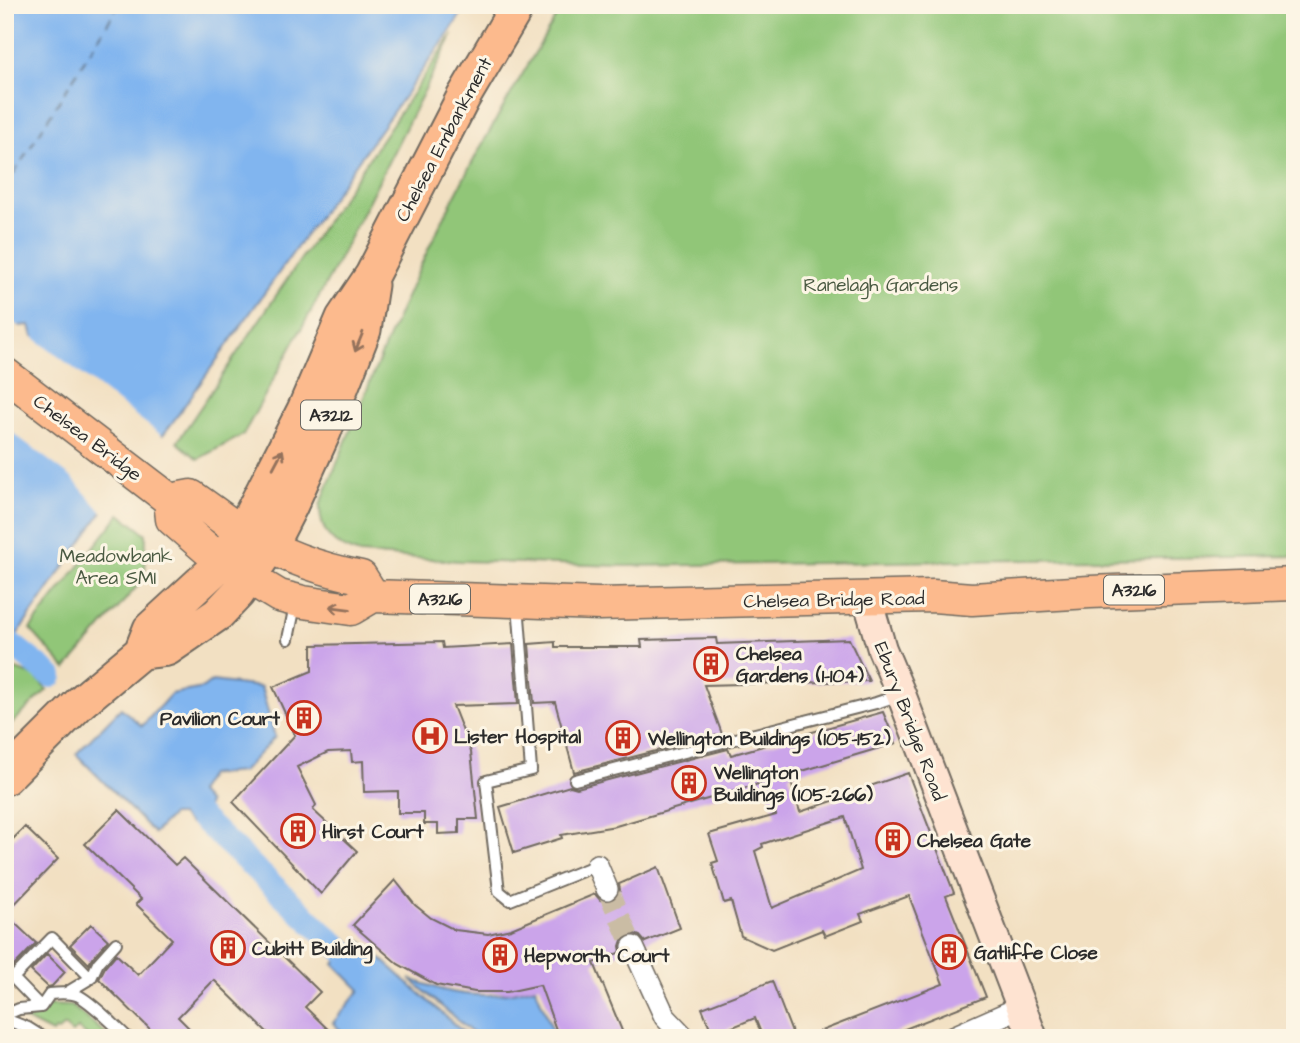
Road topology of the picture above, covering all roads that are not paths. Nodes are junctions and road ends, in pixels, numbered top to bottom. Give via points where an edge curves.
1 (518, 5) edge
2 (5, 374) edge
3 (170, 500) junction
4 (256, 540) junction
5 (221, 561) junction
6 (248, 579) junction
7 (1295, 584) edge
8 (373, 596) junction
9 (867, 598) junction
10 (518, 601) junction
11 (303, 602) junction
12 (288, 639) dead end
13 (141, 652) junction
14 (901, 694) junction
15 (5, 778) edge
16 (575, 780) dead end
17 (597, 865) joint
18 (607, 889) tunnel mouth
19 (116, 943) dead end
20 (633, 947) tunnel mouth
21 (90, 978) junction
22 (66, 993) junction
23 (41, 1007) junction
24 (1021, 1007) junction
25 (5, 1017) edge
26 (44, 1038) edge
27 (128, 1038) edge
28 (685, 1038) edge
29 (951, 1038) edge
30 (1033, 1038) edge

1 - 4 highway, Chelsea Embankment / A3212 via 463,98 372,275 364,330 290,508
2 - 3 main road, Chelsea Bridge / A3216
3 - 4 main road via 191,496
3 - 5 main road, Chelsea Bridge / A3216 via 172,519
4 - 5 highway, A3212
4 - 6 highway, A3212
4 - 8 main road via 288,556 361,577
5 - 6 main road, Chelsea Bridge Road / A3216
5 - 13 highway, A3212 via 150,629
6 - 11 main road, Chelsea Bridge Road / A3216 via 279,596
6 - 13 highway, A3212 via 204,625 167,649
7 - 9 main road, Chelsea Bridge Road / A3216 via 972,599
8 - 10 main road, Chelsea Bridge Road / A3216
8 -> 11 main road, Chelsea Bridge Road / A3216 via 351,609
9 - 10 main road, Chelsea Bridge Road / A3216 via 600,604
9 - 14 main road, Ebury Bridge Road
10 - 17 lane via 531,771 486,781 499,891 510,900
11 - 12 lane via 293,615
13 - 15 highway, A3212 via 81,702
14 - 16 lane
14 - 24 main road, Ebury Bridge Road
17 - 18 street
19 - 21 lane
20 - 28 street via 665,1017
21 - 22 lane
21 - 23 lane via 52,938 13,978
22 - 23 lane via 50,994
22 - 27 lane via 78,996
23 - 25 lane via 19,1009
24 - 29 street
24 - 30 main road, Ebury Bridge Road
25 - 26 lane

